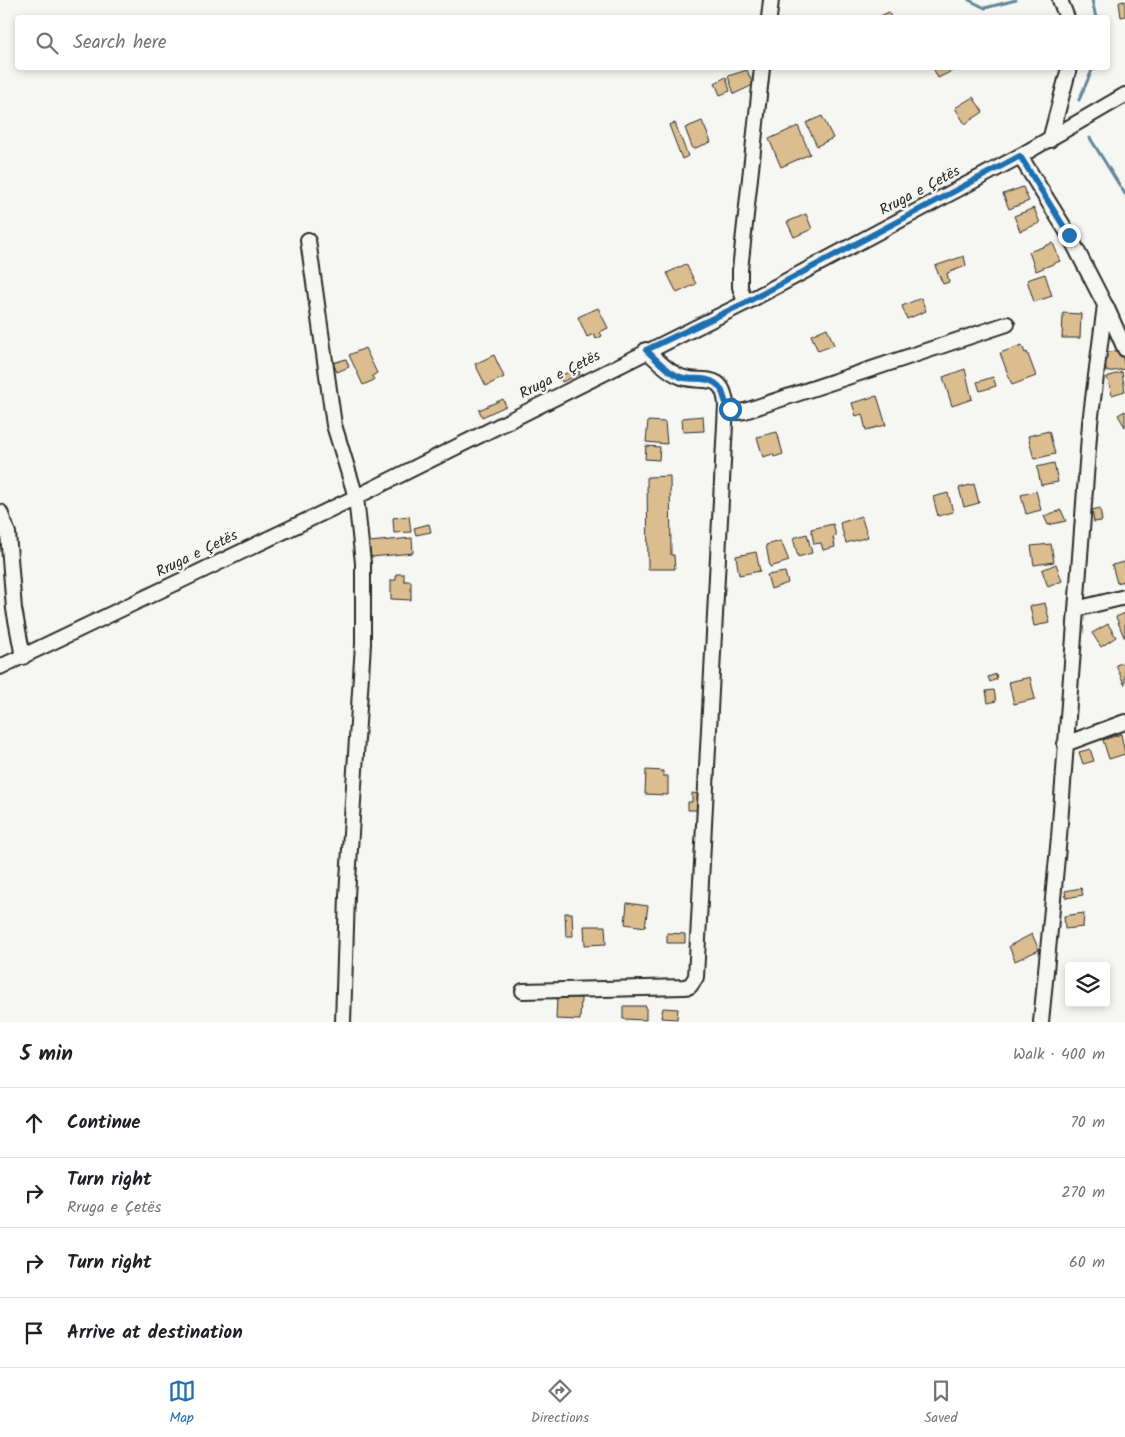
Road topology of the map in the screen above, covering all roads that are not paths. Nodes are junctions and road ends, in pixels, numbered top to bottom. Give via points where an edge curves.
1 (771, 0) edge
2 (1060, 0) edge
3 (768, 15) edge
4 (1066, 15) edge
5 (762, 70) edge
6 (1068, 70) edge
7 (1125, 95) edge
8 (1050, 140) junction
9 (1020, 156) junction
10 (308, 240) dead end
11 (745, 303) junction
12 (1105, 305) junction
13 (1007, 324) dead end
14 (1125, 349) edge
15 (646, 350) junction
16 (726, 405) junction
17 (356, 497) junction
18 (0, 512) edge
19 (1125, 597) edge
20 (1076, 609) junction
21 (23, 657) junction
22 (0, 667) edge
23 (1125, 722) edge
24 (1065, 744) junction
25 (523, 991) dead end
26 (343, 1022) edge
27 (1041, 1022) edge

1 - 3 street
2 - 4 street
5 - 11 street via 740,270 740,287
6 - 8 street
7 - 8 street, Rruga e Çetës
8 - 9 street, Rruga e Çetës
9 - 11 street, Rruga e Çetës
9 - 12 street via 1069,235
10 - 17 street via 334,425
11 - 15 street, Rruga e Çetës
12 - 14 street
12 - 20 street via 1090,423
13 - 16 street via 745,411 738,412
15 - 16 street via 677,376 711,380 718,384 723,390
15 - 17 street, Rruga e Çetës
16 - 25 street via 696,977 690,986 684,987
17 - 21 street, Rruga e Çetës
17 - 26 street via 363,563 363,644
18 - 21 street via 8,533 14,609
19 - 20 street
20 - 24 street
21 - 22 street, Rruga e Çetës
23 - 24 street
24 - 27 street

